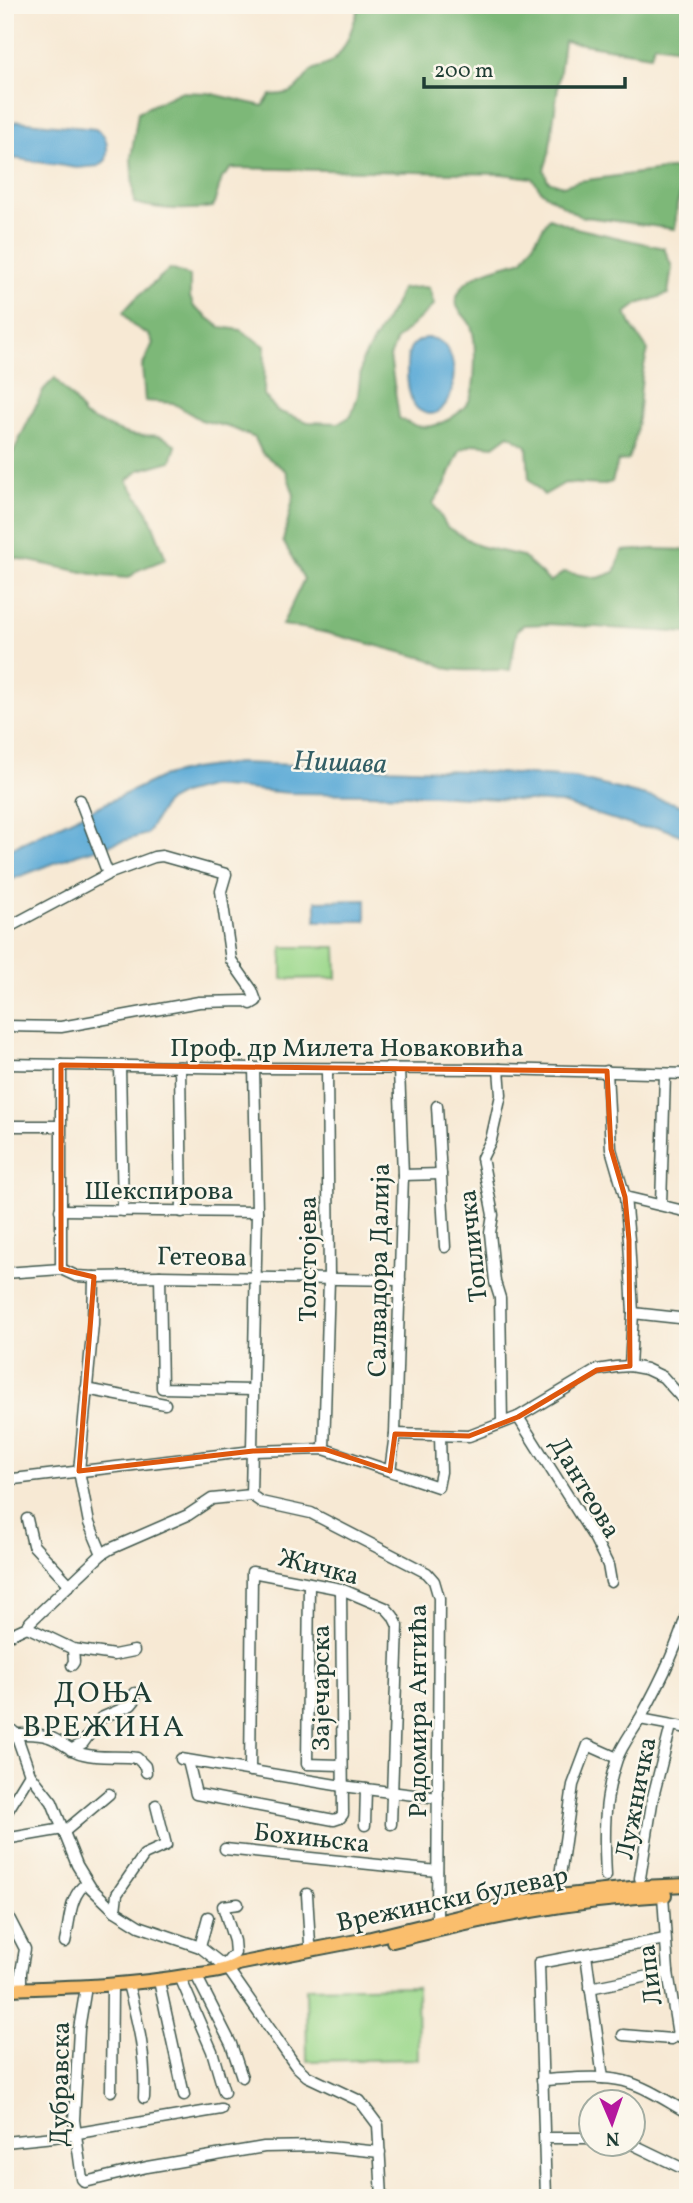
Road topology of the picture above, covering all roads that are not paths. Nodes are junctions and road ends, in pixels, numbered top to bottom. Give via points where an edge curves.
1 (80, 800) dead end
2 (108, 874) junction
3 (5, 929) edge
4 (5, 1026) edge
5 (5, 1064) edge
6 (61, 1065) junction
7 (120, 1066) junction
8 (180, 1067) junction
9 (254, 1068) junction
10 (327, 1069) junction
11 (399, 1069) junction
12 (499, 1069) junction
13 (607, 1071) junction
14 (665, 1073) junction
15 (688, 1074) edge
16 (437, 1106) dead end
17 (5, 1126) edge
18 (60, 1126) junction
19 (441, 1174) junction
20 (402, 1175) junction
21 (625, 1197) junction
22 (661, 1205) junction
23 (60, 1210) junction
24 (122, 1211) junction
25 (182, 1212) junction
26 (257, 1212) junction
27 (688, 1212) edge
28 (445, 1247) dead end
29 (61, 1269) junction
30 (5, 1272) edge
31 (160, 1276) junction
32 (94, 1278) junction
33 (256, 1278) junction
34 (329, 1279) junction
35 (400, 1280) junction
36 (633, 1313) junction
37 (688, 1319) edge
38 (630, 1366) junction
39 (86, 1389) junction
40 (252, 1391) junction
41 (165, 1404) dead end
42 (688, 1405) edge
43 (518, 1417) junction
44 (502, 1423) junction
45 (395, 1434) junction
46 (440, 1436) junction
47 (324, 1449) junction
48 (253, 1451) junction
49 (79, 1471) junction
50 (390, 1471) junction
51 (5, 1480) edge
52 (251, 1495) junction
53 (27, 1519) dead end
54 (103, 1554) junction
55 (611, 1582) dead end
56 (309, 1583) junction
57 (70, 1585) junction
58 (341, 1589) junction
59 (688, 1609) edge
60 (27, 1628) junction
61 (5, 1637) edge
62 (73, 1649) junction
63 (134, 1651) dead end
64 (72, 1665) dead end
65 (135, 1693) dead end
66 (640, 1719) junction
67 (5, 1724) edge
68 (671, 1726) junction
69 (688, 1728) edge
70 (16, 1734) junction
71 (71, 1750) junction
72 (617, 1758) junction
73 (341, 1765) junction
74 (250, 1771) junction
75 (146, 1772) dead end
76 (30, 1774) junction
77 (342, 1786) junction
78 (366, 1789) junction
79 (393, 1793) junction
80 (109, 1794) dead end
81 (438, 1798) junction
82 (156, 1805) dead end
83 (5, 1810) edge
84 (391, 1824) dead end
85 (365, 1825) dead end
86 (64, 1830) junction
87 (5, 1839) edge
88 (225, 1849) dead end
89 (437, 1871) junction
90 (606, 1876) dead end
91 (640, 1878) dead end
92 (87, 1883) junction
93 (559, 1883) dead end
94 (688, 1885) edge
95 (688, 1893) edge
96 (307, 1895) dead end
97 (663, 1895) junction
98 (5, 1898) edge
99 (238, 1904) dead end
100 (115, 1911) junction
101 (208, 1917) dead end
102 (437, 1921) junction
103 (665, 1939) junction
104 (65, 1942) dead end
105 (200, 1947) junction
106 (314, 1950) junction
107 (586, 1955) junction
108 (226, 1967) junction
109 (668, 1972) junction
110 (196, 1975) junction
111 (180, 1978) junction
112 (159, 1980) junction
113 (128, 1984) junction
114 (86, 1986) junction
115 (111, 1986) junction
116 (21, 1988) junction
117 (590, 1988) junction
118 (5, 1989) edge
119 (623, 2035) dead end
120 (242, 2077) dead end
121 (603, 2078) junction
122 (542, 2080) junction
123 (111, 2091) dead end
124 (224, 2092) dead end
125 (184, 2095) dead end
126 (144, 2098) dead end
127 (221, 2109) dead end
128 (688, 2113) edge
129 (75, 2134) junction
130 (545, 2138) junction
131 (578, 2138) edge
132 (5, 2142) edge
133 (380, 2152) junction
134 (648, 2152) edge
135 (688, 2171) edge
136 (383, 2197) edge
137 (546, 2198) edge

1 - 2 street
2 - 3 street
2 - 4 street via 162,856 226,874 221,891 231,960 256,1001 199,1002 61,1027
5 - 6 street, Проф. др Милета Новаковића
6 - 7 street, Проф. др Милета Новаковића
6 - 18 street
7 - 8 street, Проф. др Милета Новаковића
7 - 24 street
8 - 9 street, Проф. др Милета Новаковића
8 - 25 street
9 - 10 street, Проф. др Милета Новаковића
9 - 26 street
10 - 11 street, Проф. др Милета Новаковића
10 - 34 street, Толстојева
11 - 12 street, Проф. др Милета Новаковића
11 - 20 street, Салвадора Далија
12 - 13 street, Проф. др Милета Новаковића
12 - 44 street, Топличка via 501,1095 482,1158 493,1215 490,1233 500,1298
13 - 14 street, Проф. др Милета Новаковића
13 - 21 street via 611,1149
14 - 15 street, Проф. др Милета Новаковића
14 - 22 street
16 - 19 street
17 - 18 street
18 - 23 street
19 - 20 street
19 - 28 street
20 - 35 street, Салвадора Далија
21 - 22 street
21 - 36 street
22 - 27 street
23 - 24 street, Шекспирова
23 - 29 street
24 - 25 street, Шекспирова
25 - 26 street, Шекспирова
26 - 33 street
29 - 30 street, Гетеова
29 - 32 street, Гетеова
31 - 32 street, Гетеова
31 - 33 street, Гетеова
31 - 40 street via 162,1388
32 - 39 street
33 - 34 street, Гетеова
33 - 40 street
34 - 35 street, Гетеова
34 - 47 street, Толстојева
35 - 45 street, Салвадора Далија
36 - 37 street
36 - 38 street
38 - 42 street via 663,1377
38 - 43 street via 597,1370
39 - 41 street
39 - 49 street
40 - 48 street
43 - 44 street
43 - 55 street, Дантеова via 595,1539
44 - 46 street via 469,1436
45 - 46 street
45 - 50 street, Салвадора Далија
46 - 50 street via 438,1487
47 - 48 street
47 - 50 street
48 - 49 street
48 - 52 street
49 - 51 street
49 - 54 street via 89,1523
52 - 54 street via 212,1499 188,1516
52 - 81 street, Радомира Антића via 261,1502 312,1513 427,1573 434,1581 439,1598
53 - 57 street via 33,1545
54 - 57 street
56 - 58 street, Жичка
56 - 73 street via 307,1764
56 - 74 street, Жичка via 252,1572
57 - 60 street
58 - 73 street, Зајечарска
58 - 79 street, Жичка via 386,1608 398,1626
59 - 66 street via 667,1666
60 - 61 street
60 - 62 street
62 - 63 street via 114,1655
62 - 64 street
65 - 71 street via 131,1705 101,1718 83,1743
66 - 68 street
66 - 72 street
67 - 70 street
68 - 69 street
68 - 91 street, Лужничка
70 - 71 street via 50,1737
70 - 76 street
71 - 75 street via 106,1758 137,1758
72 - 90 street via 603,1831
72 - 93 street via 585,1741 573,1785
73 - 77 street, Зајечарска
74 - 77 street
74 - 77 street, Зајечарска via 185,1760 196,1794 334,1820 343,1814
76 - 83 street
76 - 86 street via 52,1802
77 - 78 street
78 - 79 street
78 - 85 street
79 - 81 street
79 - 84 street, Жичка
80 - 86 street
81 - 89 street, Радомира Антића
82 - 100 street via 166,1845 144,1855 117,1894
86 - 87 street
86 - 92 street
88 - 89 street, Бохињска
89 - 102 street, Радомира Антића
92 - 100 street
92 - 104 street via 79,1887
94 - 102 main road, Врежински булевар via 559,1896
95 - 97 main road, Врежински булевар
96 - 106 street
97 - 103 street, Липа
97 - 108 main road, Врежински булевар via 516,1912 370,1947 241,1971
98 - 116 street via 7,1914 25,1949
99 - 108 street via 223,1906 235,1953
100 - 105 street via 139,1926
101 - 105 street
102 - 106 main road, Врежински булевар
103 - 107 street
103 - 109 street, Липа
105 - 108 street
106 - 108 main road, Врежински булевар
107 - 117 street
107 - 122 street via 540,1963
108 - 110 main road, Врежински булевар
108 - 133 street via 295,2065 307,2076 360,2101 379,2125
109 - 117 street
109 - 119 street, Липа via 678,2035 671,2039
110 - 111 main road, Врежински булевар
110 - 120 street via 231,2044
111 - 112 main road, Врежински булевар
111 - 124 street via 212,2051
112 - 113 main road, Врежински булевар
112 - 125 street
113 - 115 main road, Врежински булевар
113 - 126 street via 142,2041
114 - 115 main road, Врежински булевар
114 - 116 main road, Врежински булевар
114 - 129 street, Дубравска via 79,2029
115 - 123 street
116 - 118 main road, Врежински булевар
117 - 121 street
121 - 122 street
121 - 128 street via 650,2091
122 - 130 street
127 - 129 street
129 - 132 street
129 - 133 street, Дубравска via 85,2182 264,2147
130 - 131 street
130 - 137 street
133 - 136 street
134 - 135 street

